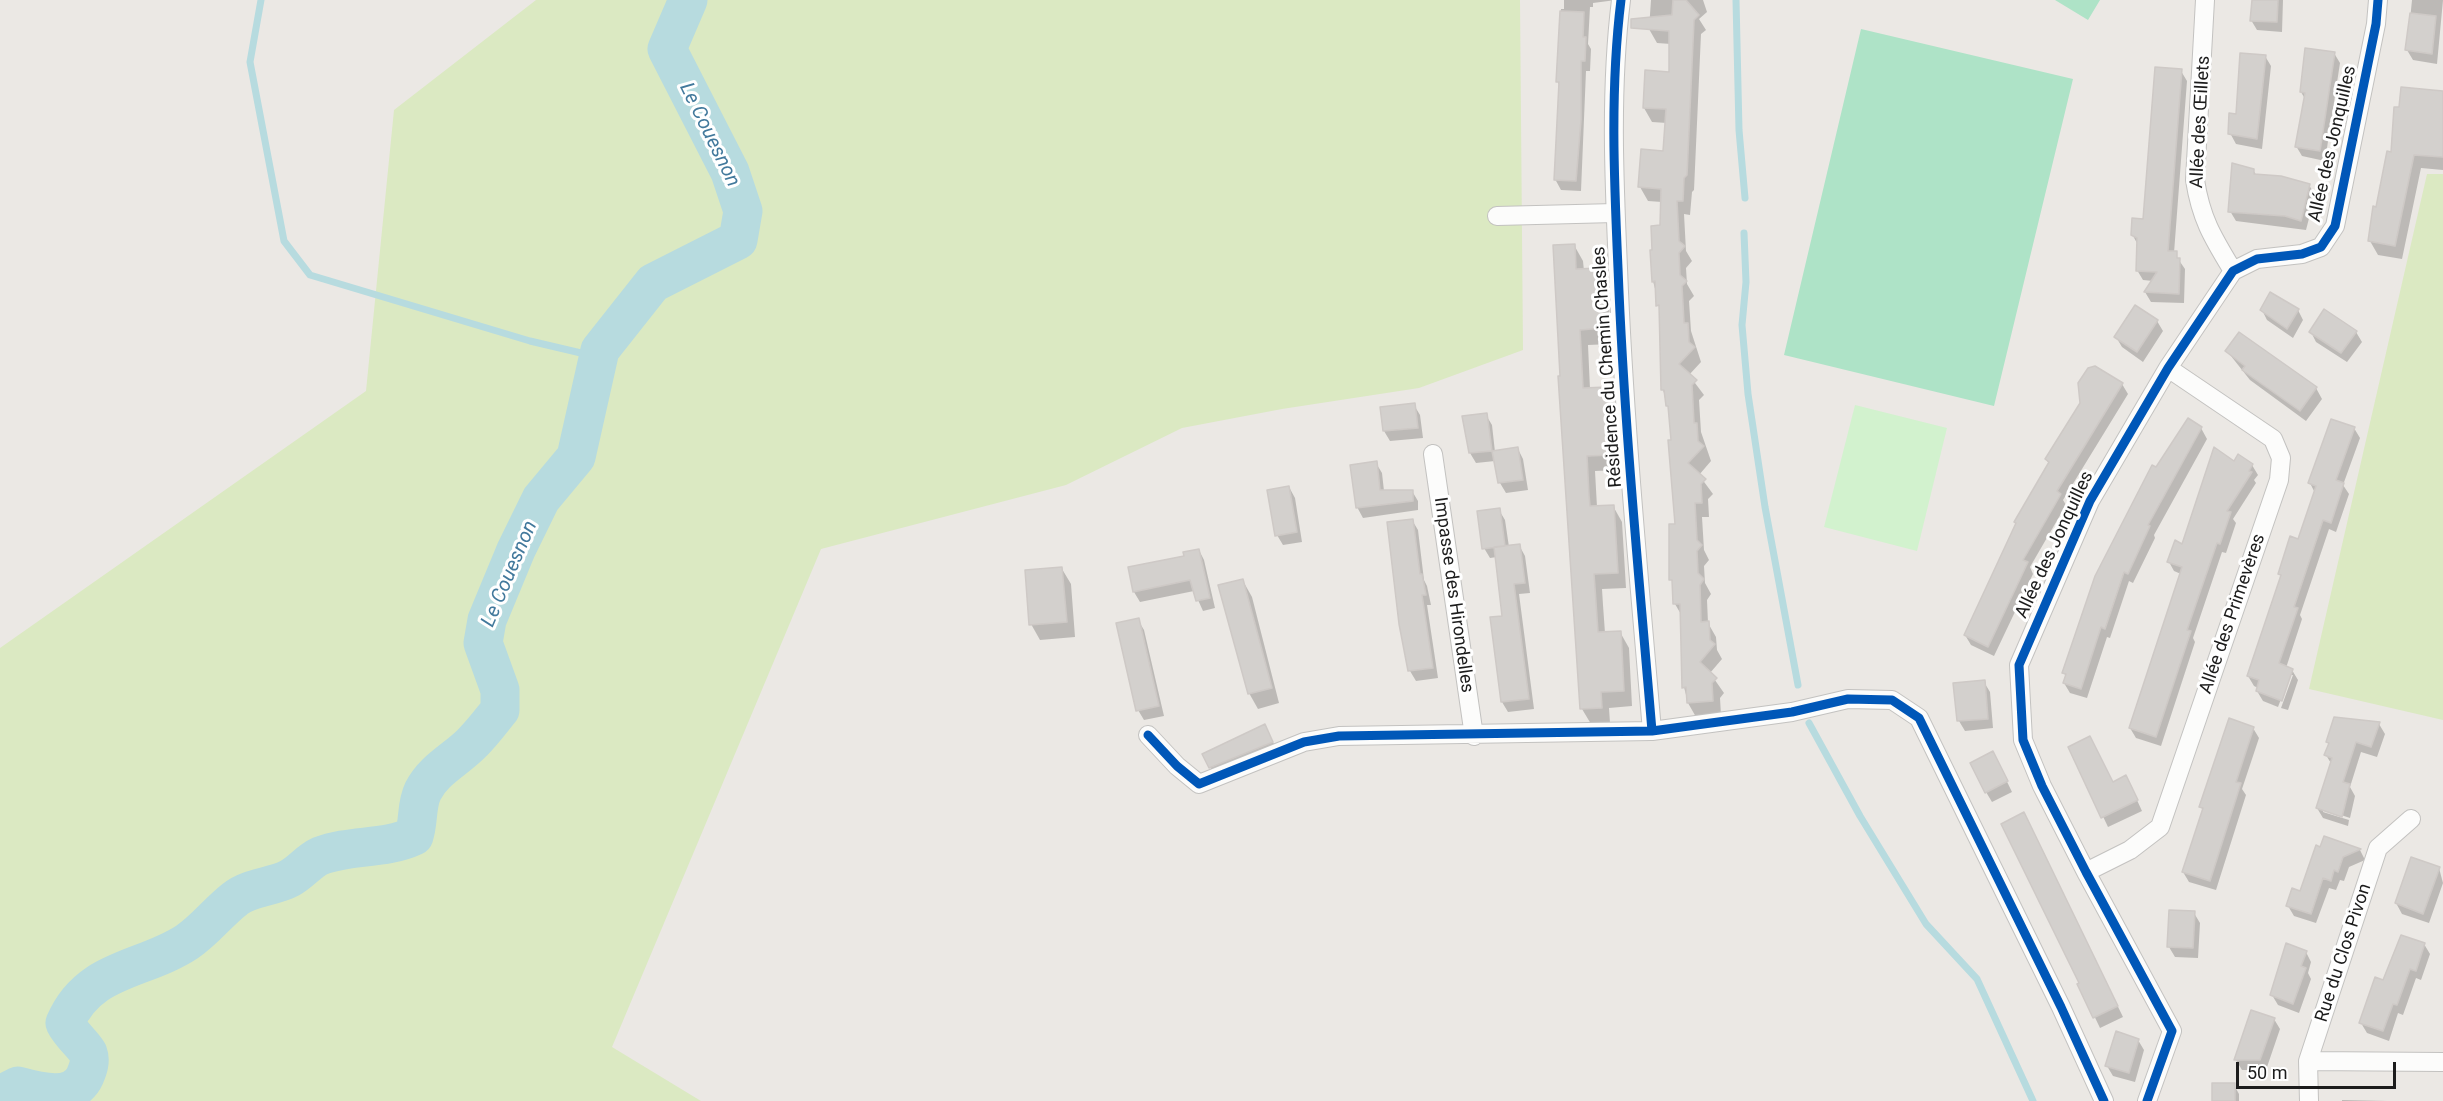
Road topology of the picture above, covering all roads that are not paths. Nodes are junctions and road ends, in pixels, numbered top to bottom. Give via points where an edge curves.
1 (1621, 0) edge
2 (2205, 0) edge
3 (2378, 0) edge
4 (1615, 213) junction
5 (1497, 216) dead end
6 (2233, 271) junction
7 (2168, 368) junction
8 (1433, 454) dead end
9 (1652, 731) junction
10 (1148, 735) dead end
11 (1474, 736) junction
12 (2411, 819) dead end
13 (2086, 872) junction
14 (2308, 1061) junction
15 (2443, 1062) edge
16 (2104, 1101) edge
17 (2147, 1101) edge
18 (2309, 1101) edge

1 - 4 street, Résidence du Chemin Chasles via 1616,39
2 - 6 street, Allée des Œillets via 2195,180 2210,232
3 - 6 street, Allée des Jonquilles via 2335,226 2320,247 2302,254 2257,259
4 - 5 street
4 - 9 street, Résidence du Chemin Chasles via 1621,349
6 - 7 street, Allée des Jonquilles
7 - 13 street, Allée des Jonquilles via 2090,501 2019,665 2023,741
7 - 13 street, Allée des Primevères via 2273,439 2280,458 2279,480 2160,827 2130,850
8 - 11 street, Impasse des Hirondelles
9 - 11 street
9 - 16 street via 1792,712 1848,699 1892,700 1919,718
10 - 11 street via 1199,784 1304,742 1339,736
12 - 14 street, Rue du Clos Pivon via 2378,848
13 - 17 street, Allée des Jonquilles via 2172,1031
14 - 15 street
14 - 18 street, Rue du Clos Pivon

